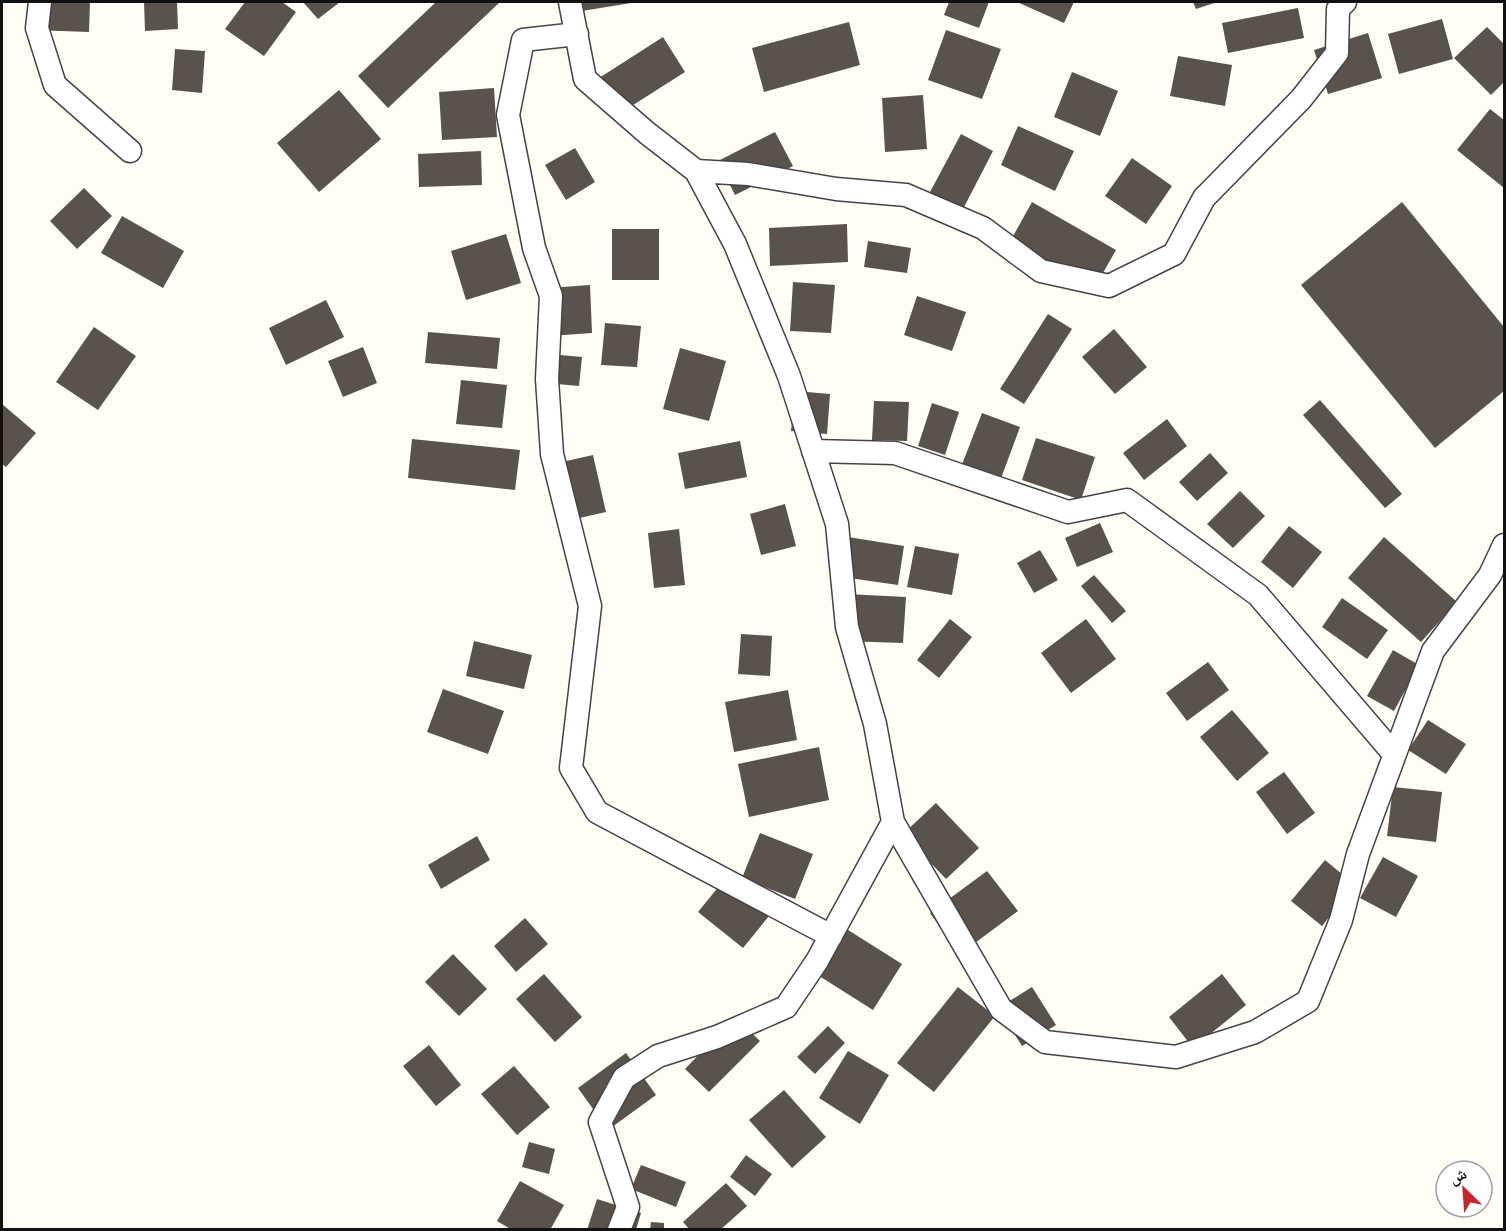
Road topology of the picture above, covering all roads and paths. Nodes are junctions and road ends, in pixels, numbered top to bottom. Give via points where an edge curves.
1 (40, 2) edge
2 (570, 2) edge
3 (1345, 2) edge
4 (577, 34) junction
5 (130, 151) dead end
6 (696, 171) junction
7 (813, 451) junction
8 (1504, 545) edge
9 (1394, 754) junction
10 (892, 822) junction
11 (831, 936) junction
12 (619, 1230) edge

1 - 5 street via 37,28 55,85
2 - 4 street
3 - 6 street via 1338,9 1337,53 1301,99 1204,198 1173,254 1109,286 1041,271 983,228 906,195
4 - 6 street via 585,79
4 - 11 street via 522,40 508,115 534,248 551,296 547,379 552,454 590,606 571,768 597,812
6 - 7 street via 735,244 789,376
7 - 9 street via 895,453 1068,512 1127,500 1258,595
7 - 10 street via 837,524 847,627 875,723
8 - 9 street via 1490,575 1433,651
9 - 10 street via 1358,854 1341,920 1308,1001 1255,1032 1176,1057 1045,1042 1001,1009
10 - 11 street
11 - 12 street via 786,1007 717,1037 658,1056 624,1078 600,1122 628,1207

